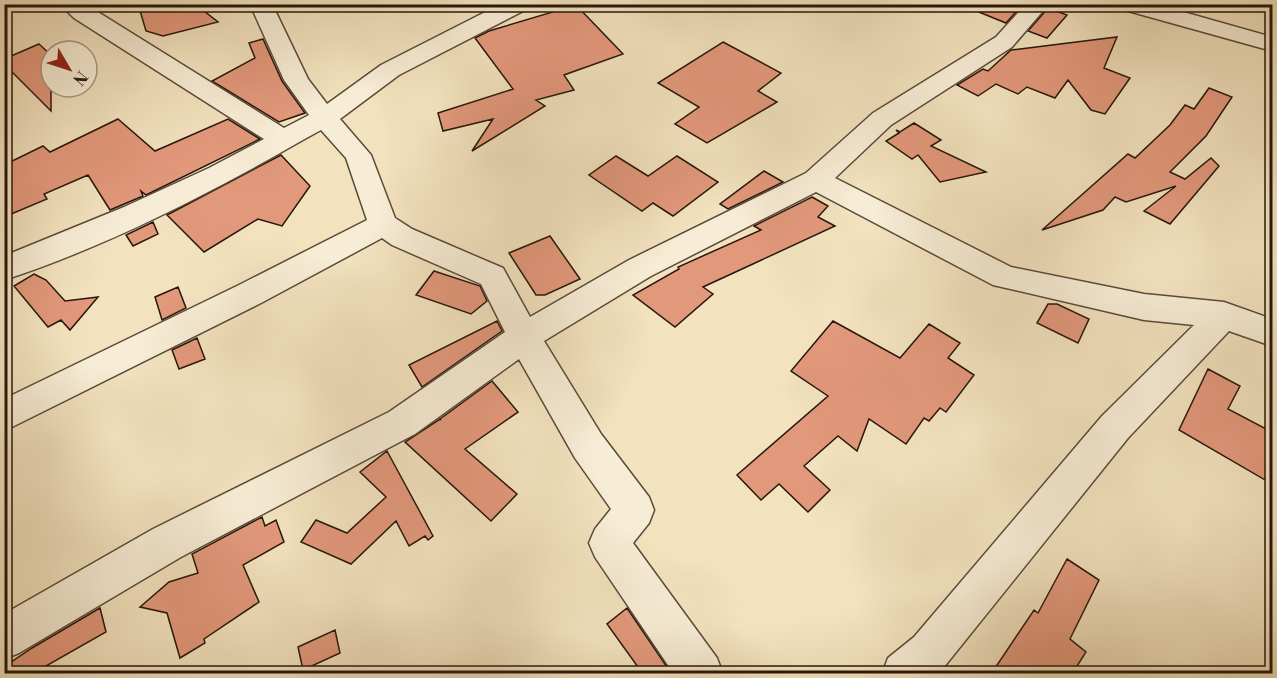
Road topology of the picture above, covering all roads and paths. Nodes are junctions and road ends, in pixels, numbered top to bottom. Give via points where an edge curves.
1 (71, 4) edge
2 (261, 4) edge
3 (519, 4) edge
4 (1038, 4) edge
5 (1129, 4) edge
6 (1272, 44) edge
7 (324, 118) junction
8 (283, 139) junction
9 (816, 180) junction
10 (383, 224) junction
11 (4, 268) edge
12 (1224, 315) junction
13 (1272, 333) edge
14 (524, 338) junction
15 (4, 416) edge
16 (4, 638) edge
17 (701, 674) edge
18 (904, 674) edge

1 - 8 street
2 - 7 street via 296,80
3 - 7 street via 390,70
4 - 9 street via 1004,42 882,119
5 - 6 street
7 - 8 street
7 - 10 street via 358,155
8 - 11 street via 253,158 130,217 55,251
9 - 12 street via 1004,277 1144,307
9 - 14 street via 640,268
10 - 14 street via 402,237 492,276
10 - 15 street
12 - 13 street
12 - 18 street via 1115,427 929,652
14 - 16 street via 402,423 167,543
14 - 17 street via 588,446 635,510 609,543

